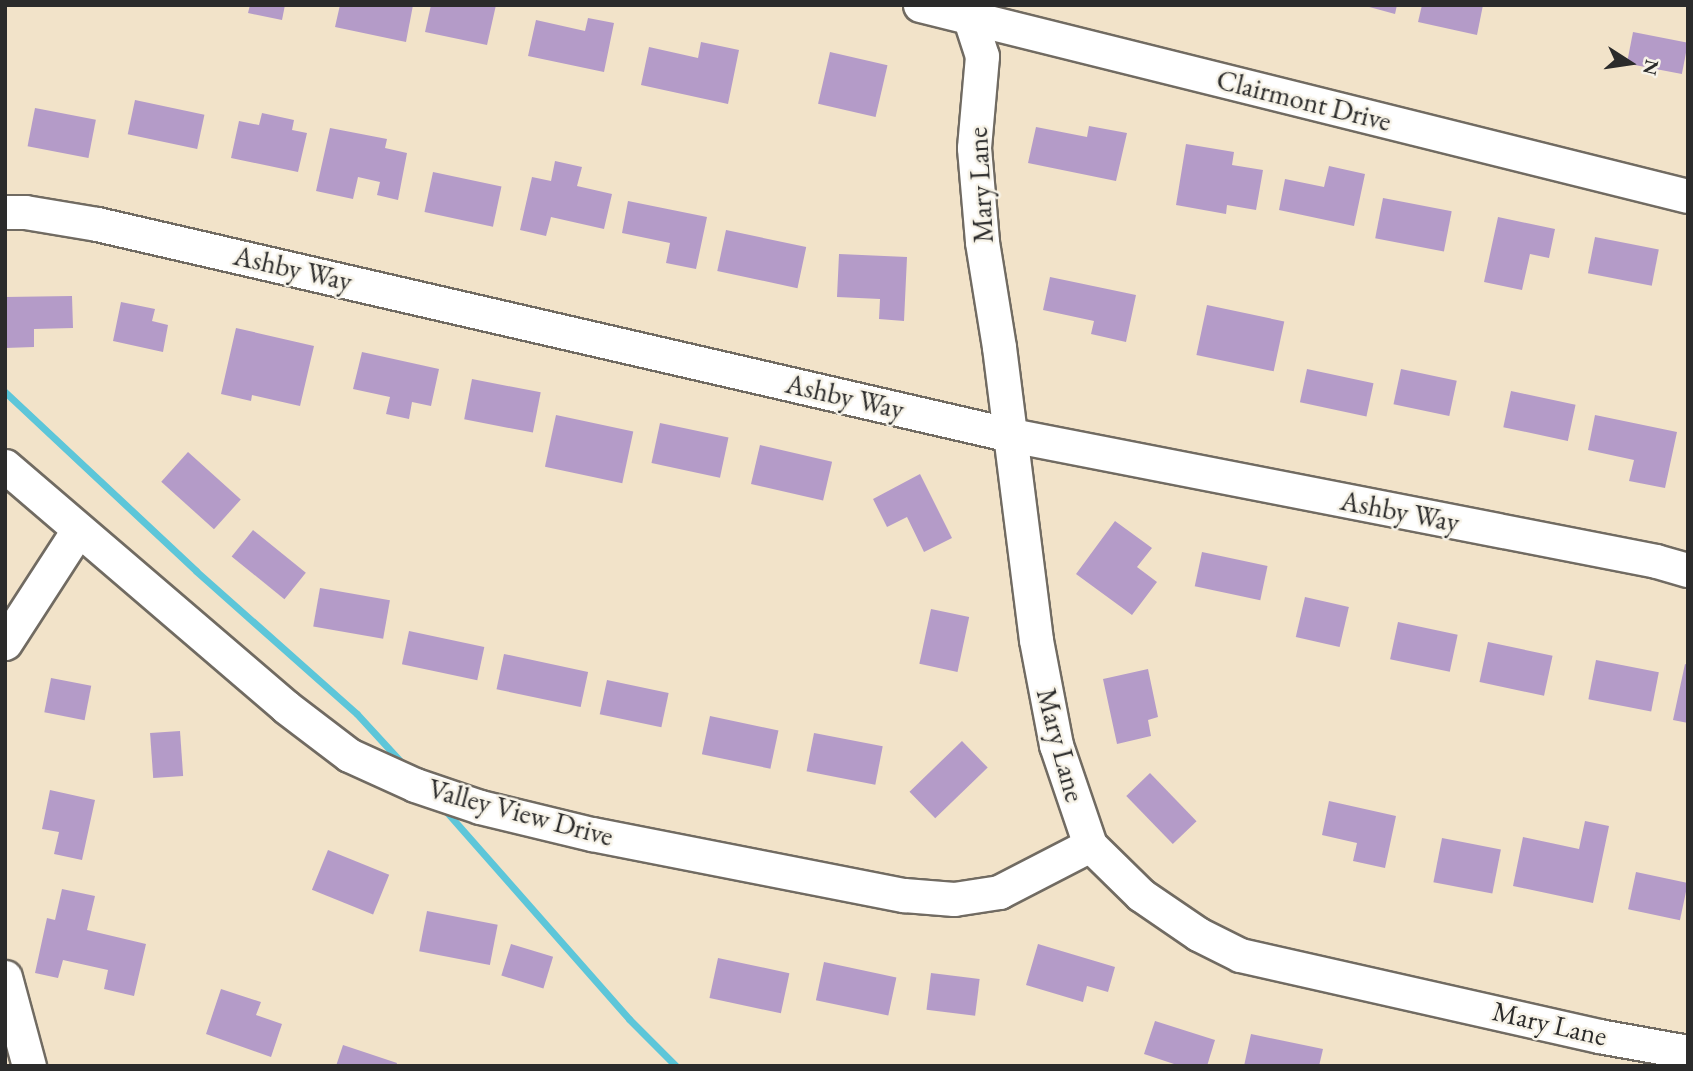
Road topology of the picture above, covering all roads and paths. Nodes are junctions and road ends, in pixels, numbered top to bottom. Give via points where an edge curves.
1 (920, 5) edge
2 (970, 11) edge
3 (1688, 196) edge
4 (5, 212) edge
5 (1010, 435) junction
6 (5, 466) edge
7 (78, 530) junction
8 (1688, 570) edge
9 (5, 643) edge
10 (1090, 845) junction
11 (5, 977) edge
12 (1688, 1052) edge
13 (29, 1066) edge

1 - 2 street, Clairmont Drive
2 - 3 street, Clairmont Drive
2 - 5 street, Mary Lane via 982,56 974,148 982,242
4 - 5 street, Ashby Way via 97,224
5 - 8 street, Ashby Way
5 - 10 street, Mary Lane via 1036,640 1056,746
6 - 7 street, Valley View Drive
7 - 9 street
7 - 10 street, Valley View Drive via 286,708 349,755 415,785 480,807 592,834 904,895 954,899 999,892
10 - 12 street, Mary Lane via 1141,895 1198,934 1240,955
11 - 13 street

